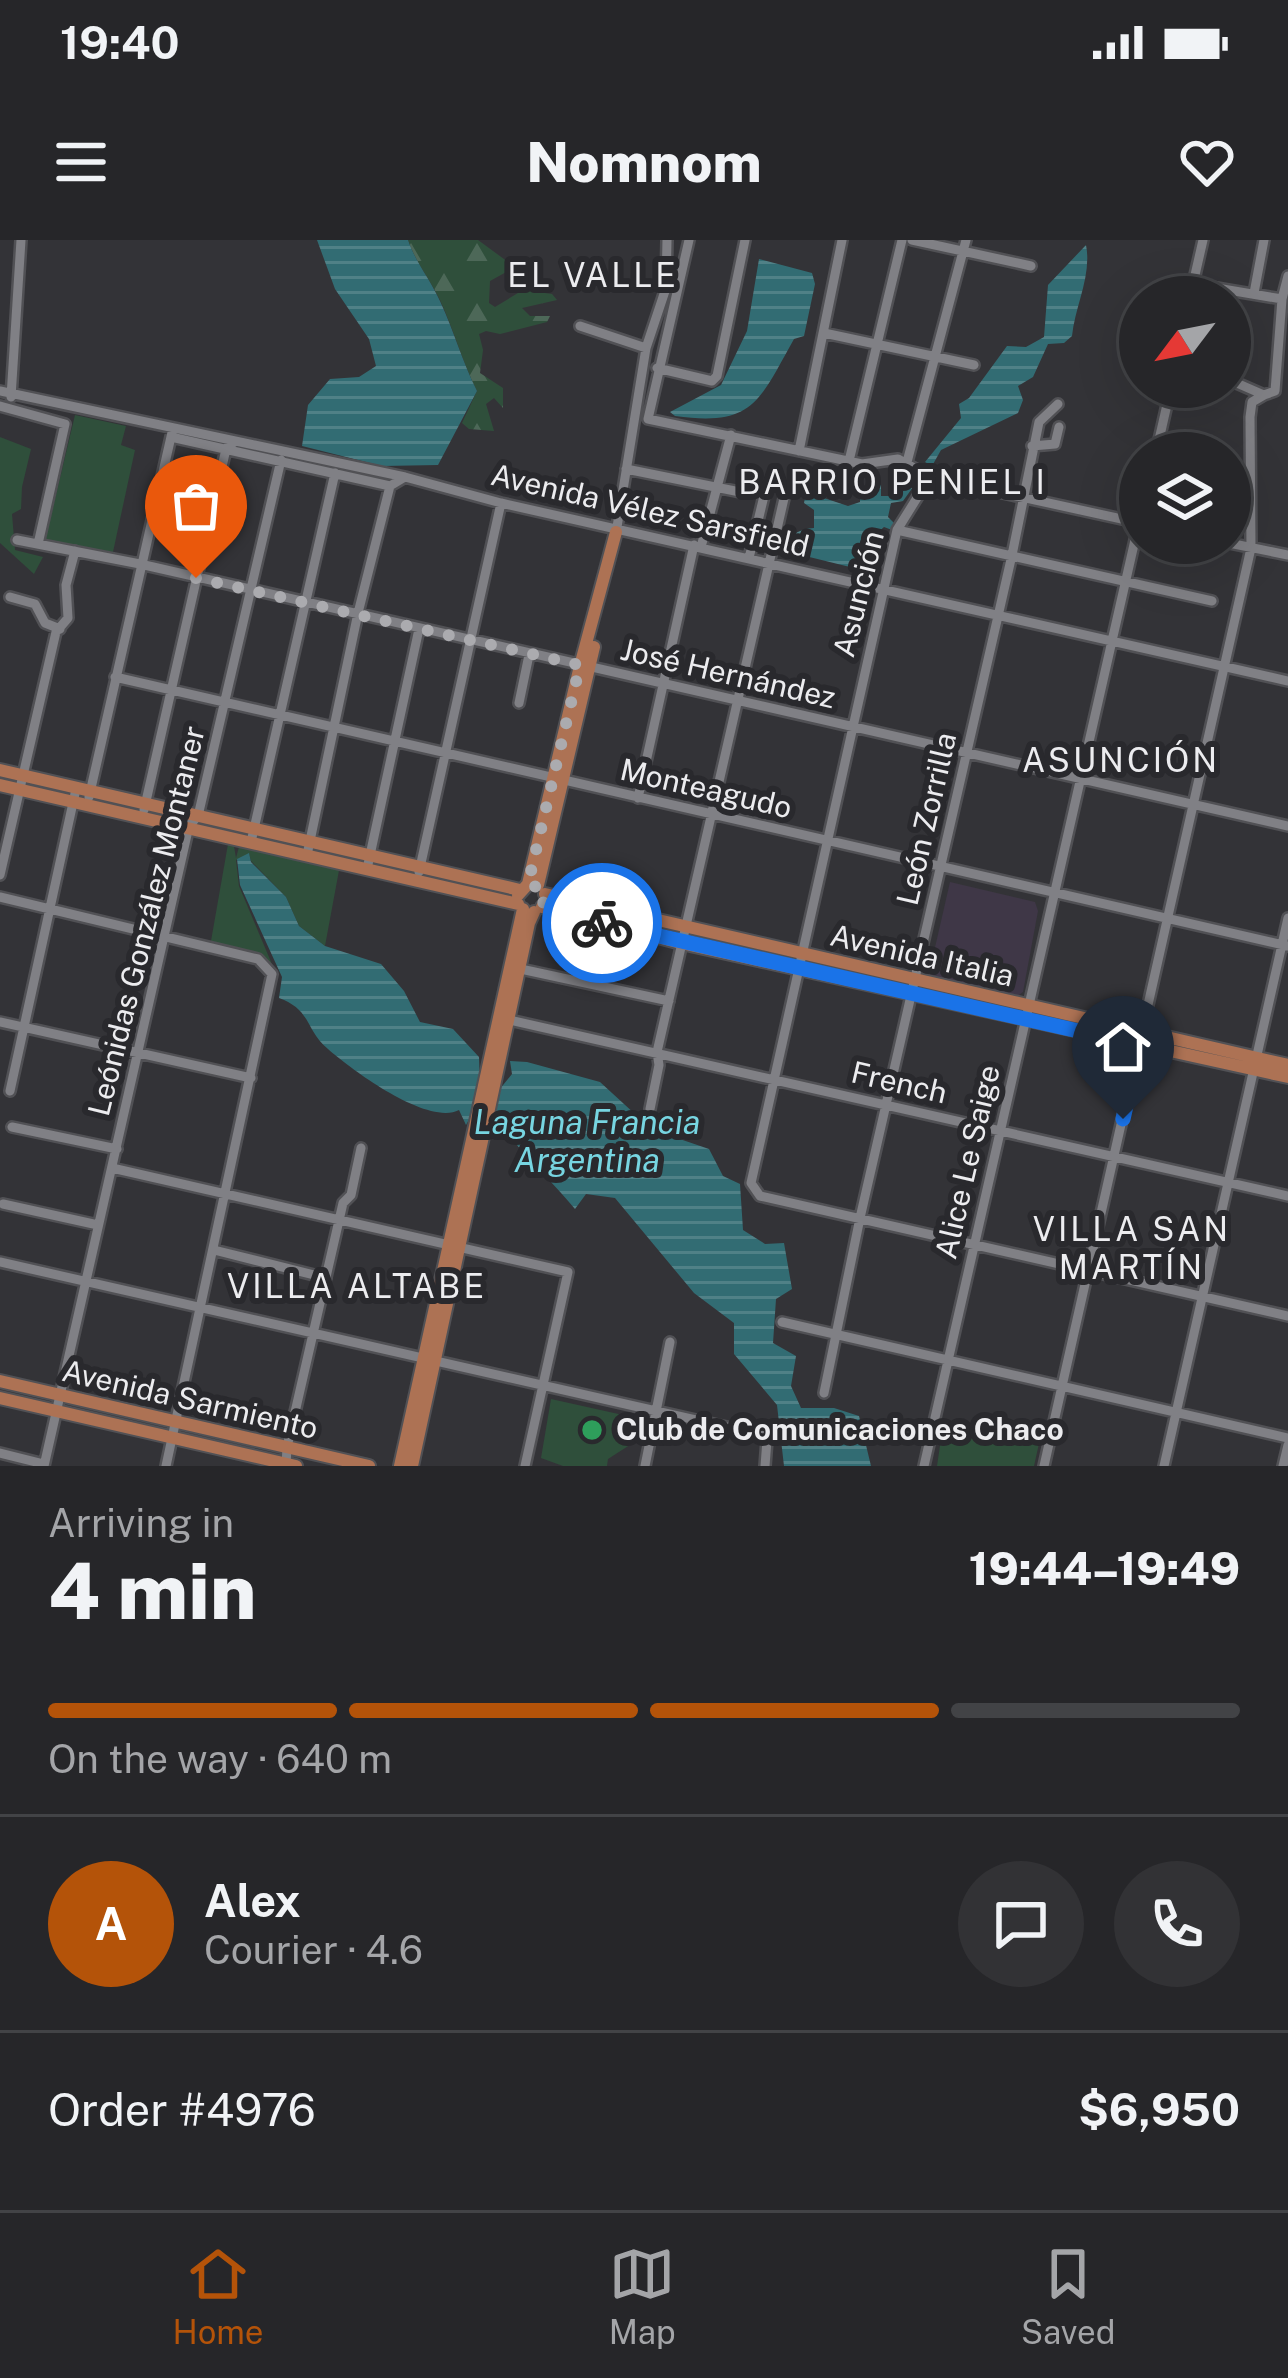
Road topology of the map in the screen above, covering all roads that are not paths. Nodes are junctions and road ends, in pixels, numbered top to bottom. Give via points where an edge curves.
1 (20, 240) edge
2 (667, 240) edge
3 (689, 240) edge
4 (745, 240) edge
5 (842, 240) edge
6 (902, 240) edge
7 (912, 240) edge
8 (966, 240) edge
9 (1203, 240) edge
10 (1264, 240) edge
11 (962, 253) junction
12 (1031, 266) dead end
13 (1195, 276) edge
14 (1288, 276) edge
15 (1251, 293) edge
16 (1254, 293) junction
17 (1282, 299) junction
18 (580, 326) dead end
19 (824, 332) junction
20 (878, 344) junction
21 (646, 347) junction
22 (937, 357) junction
23 (974, 365) dead end
24 (657, 368) junction
25 (1251, 389) edge
26 (6, 392) edge
27 (1264, 395) junction
28 (1058, 404) dead end
29 (5, 407) edge
30 (646, 412) junction
31 (1059, 428) dead end
32 (172, 432) junction
33 (1250, 432) edge
34 (731, 435) junction
35 (230, 445) junction
36 (1032, 446) junction
37 (799, 451) junction
38 (281, 460) junction
39 (850, 461) junction
40 (908, 462) junction
41 (626, 470) junction
42 (335, 473) junction
43 (405, 477) junction
44 (930, 477) junction
45 (390, 486) junction
46 (715, 489) junction
47 (740, 492) dead end
48 (785, 494) dead end
49 (764, 496) dead end
50 (1023, 497) junction
51 (501, 502) junction
52 (1119, 518) edge
53 (617, 530) junction
54 (897, 530) junction
55 (17, 540) dead end
56 (38, 544) junction
57 (697, 546) junction
58 (1251, 548) edge
59 (75, 551) junction
60 (1012, 555) junction
61 (1288, 556) edge
62 (748, 558) junction
63 (771, 563) junction
64 (140, 564) junction
65 (1129, 564) edge
66 (1247, 564) edge
67 (196, 578) junction
68 (1125, 580) junction
69 (250, 590) junction
70 (883, 590) junction
71 (10, 597) dead end
72 (1212, 601) dead end
73 (303, 604) junction
74 (358, 614) junction
75 (997, 614) junction
76 (60, 629) junction
77 (419, 629) junction
78 (472, 641) junction
79 (1111, 641) junction
80 (529, 655) junction
81 (585, 667) junction
82 (1224, 667) junction
83 (115, 676) junction
84 (1288, 681) edge
85 (663, 684) junction
86 (171, 691) junction
87 (224, 703) junction
88 (736, 703) junction
89 (519, 704) dead end
90 (279, 715) junction
91 (853, 726) junction
92 (334, 728) junction
93 (395, 742) junction
94 (445, 752) junction
95 (968, 753) junction
96 (0, 770) edge
97 (1081, 779) junction
98 (558, 781) junction
99 (21, 782) junction
100 (0, 784) edge
101 (82, 796) junction
102 (638, 798) junction
103 (1192, 804) junction
104 (144, 810) junction
105 (712, 816) junction
106 (194, 821) junction
107 (1288, 826) edge
108 (253, 835) junction
109 (826, 840) junction
110 (308, 849) junction
111 (368, 863) junction
112 (940, 867) junction
113 (0, 875) edge
114 (419, 875) junction
115 (1056, 894) junction
116 (0, 898) edge
117 (531, 898) junction
118 (49, 910) junction
119 (1288, 918) edge
120 (1169, 919) junction
121 (684, 926) junction
122 (163, 939) junction
123 (681, 943) junction
124 (1285, 946) edge
125 (801, 953) junction
126 (515, 968) junction
127 (797, 968) junction
128 (912, 987) junction
129 (669, 1001) junction
130 (1027, 1011) junction
131 (504, 1019) junction
132 (0, 1022) edge
133 (24, 1027) junction
134 (1142, 1038) junction
135 (658, 1052) junction
136 (138, 1053) junction
137 (1256, 1064) junction
138 (1288, 1065) edge
139 (1288, 1077) edge
140 (251, 1078) junction
141 (772, 1078) junction
142 (10, 1091) dead end
143 (886, 1104) junction
144 (650, 1109) dead end
145 (12, 1127) dead end
146 (998, 1130) junction
147 (361, 1148) dead end
148 (117, 1150) junction
149 (1114, 1156) junction
150 (112, 1168) junction
151 (1227, 1182) junction
152 (227, 1193) junction
153 (1288, 1196) edge
154 (2, 1204) edge
155 (860, 1218) junction
156 (340, 1222) junction
157 (98, 1225) junction
158 (974, 1243) junction
159 (454, 1246) junction
160 (214, 1250) junction
161 (0, 1262) edge
162 (1088, 1271) junction
163 (326, 1277) junction
164 (86, 1283) junction
165 (1202, 1296) junction
166 (202, 1310) junction
167 (1288, 1316) edge
168 (782, 1322) dead end
169 (837, 1333) junction
170 (315, 1336) junction
171 (670, 1342) dead end
172 (948, 1358) junction
173 (429, 1363) junction
174 (0, 1381) edge
175 (1062, 1384) junction
176 (544, 1388) junction
177 (824, 1393) dead end
178 (59, 1394) junction
179 (0, 1398) edge
180 (1176, 1410) junction
181 (56, 1412) junction
182 (656, 1413) junction
183 (177, 1422) junction
184 (173, 1438) junction
185 (1288, 1441) edge
186 (287, 1447) junction
187 (0, 1453) edge
188 (44, 1465) edge
189 (289, 1465) edge
190 (166, 1466) edge
191 (370, 1466) edge
192 (400, 1466) edge
193 (412, 1466) edge
194 (525, 1466) edge
195 (644, 1466) edge
196 (765, 1466) edge
197 (924, 1466) edge
198 (1044, 1466) edge
199 (1164, 1466) edge
200 (1283, 1466) edge

1 - 26 street
2 - 21 street via 666,289
3 - 24 street
4 - 24 street via 717,376 702,381
5 - 19 street
6 - 20 street
7 - 11 street
8 - 11 street
9 - 13 street
10 - 16 street
11 - 12 street
11 - 22 street
14 - 17 street
15 - 16 street
16 - 17 street
17 - 27 street via 1275,391
18 - 21 street
19 - 20 street
19 - 37 street
20 - 22 street
20 - 39 street
21 - 30 street
22 - 23 street
22 - 40 street
24 - 30 street
25 - 27 street
26 - 29 street
26 - 32 street, Avenida Vélez Sarsfield
27 - 33 street via 1252,403
28 - 36 street, León Zorrilla via 1039,422
29 - 56 street via 65,424
30 - 34 street
30 - 41 street
31 - 36 street via 1055,444
32 - 35 street, Avenida Vélez Sarsfield
32 - 64 street
34 - 37 street
34 - 46 street
35 - 38 street, Avenida Vélez Sarsfield
35 - 43 street, Avenida Vélez Sarsfield
35 - 67 street
36 - 50 street, León Zorrilla
37 - 39 street
38 - 42 street, Avenida Vélez Sarsfield
38 - 69 street, Leónidas González Montaner
39 - 40 street
40 - 44 street
41 - 46 street
41 - 53 street
42 - 45 street, Avenida Vélez Sarsfield
42 - 73 street
43 - 45 street
43 - 51 street, Avenida Vélez Sarsfield
44 - 50 street
44 - 54 street, Asunción
45 - 74 street
46 - 47 street
46 - 57 street
48 - 63 street
49 - 62 street
50 - 52 street
50 - 60 street, León Zorrilla
51 - 53 street, Avenida Vélez Sarsfield
51 - 78 street
53 - 57 street, Avenida Vélez Sarsfield
53 - 81 main road
54 - 60 street
54 - 70 street, Asunción
55 - 56 street, José Hernández
56 - 59 street, José Hernández
57 - 62 street, Avenida Vélez Sarsfield
57 - 85 street
58 - 61 street
59 - 64 street, José Hernández
59 - 76 street
60 - 68 street
60 - 75 street, León Zorrilla
62 - 63 street, Avenida Vélez Sarsfield
63 - 70 street, Avenida Vélez Sarsfield
63 - 88 street
64 - 67 street, José Hernández
64 - 83 street
65 - 68 street, Alice Le Saige
66 - 82 street
67 - 69 street, José Hernández
67 - 86 street
68 - 72 street
68 - 79 street, Alice Le Saige
69 - 73 street, José Hernández
69 - 87 street, Leónidas González Montaner
70 - 75 street, Avenida Vélez Sarsfield
70 - 91 street, Asunción
71 - 76 street via 35,604 45,623
73 - 74 street, José Hernández
73 - 90 street
74 - 77 street, José Hernández
74 - 92 street
75 - 79 street, Avenida Vélez Sarsfield
75 - 95 street, León Zorrilla
76 - 99 street
77 - 78 street, José Hernández
77 - 93 street
78 - 80 street, José Hernández
78 - 94 street
79 - 82 street, Avenida Vélez Sarsfield
79 - 97 street, Alice Le Saige
80 - 81 street, José Hernández
80 - 89 street
81 - 85 street, José Hernández
81 - 98 main road
82 - 84 street, Avenida Vélez Sarsfield
82 - 103 street
83 - 86 street, Monteagudo
83 - 101 street
85 - 88 street, José Hernández
85 - 102 street
86 - 87 street, Monteagudo
86 - 104 street
87 - 90 street, Monteagudo
87 - 106 street, Leónidas González Montaner
88 - 91 street, José Hernández
88 - 105 street
90 - 92 street, Monteagudo
90 - 108 street
91 - 95 street, José Hernández
91 - 109 street, Asunción
92 - 93 street, Monteagudo
92 - 110 street
93 - 94 street, Monteagudo
93 - 111 street
94 - 98 street, Monteagudo
94 - 114 street
95 - 97 street, José Hernández
95 - 112 street, León Zorrilla
96 - 99 main road, Avenida Italia
97 - 103 street, José Hernández
97 - 115 street, Alice Le Saige
98 - 102 street, Monteagudo
98 - 117 main road
99 - 100 main road, Avenida Italia
99 - 101 main road, Avenida Italia
99 - 113 street
101 - 104 main road, Avenida Italia
101 - 118 street
102 - 105 street, Monteagudo
103 - 107 street, José Hernández
103 - 120 street
104 - 106 main road, Avenida Italia
105 - 109 street, Monteagudo
105 - 121 street
106 - 108 main road, Avenida Italia
106 - 122 street, Leónidas González Montaner
108 - 110 main road, Avenida Italia
109 - 112 street, Monteagudo
109 - 125 street, Asunción
110 - 111 main road, Avenida Italia
111 - 114 main road, Avenida Italia
112 - 115 street, Monteagudo
112 - 128 street, León Zorrilla
114 - 117 main road, Avenida Italia
115 - 120 street, Monteagudo
115 - 130 street, Alice Le Saige
116 - 118 street
117 - 121 main road, Avenida Italia
117 - 123 main road, Avenida Italia
117 - 126 main road
118 - 122 street
118 - 133 street
119 - 124 street
120 - 124 street, Monteagudo
120 - 134 street
121 - 123 street
121 - 125 main road, Avenida Italia
122 - 136 street, Leónidas González Montaner
122 - 140 street via 266,965 273,986
123 - 127 main road, Avenida Italia
123 - 129 street
124 - 137 street
125 - 127 street, Asunción
125 - 128 main road, Avenida Italia
126 - 129 street
126 - 131 main road
127 - 128 main road, Avenida Italia
127 - 141 street, Asunción
128 - 130 main road, Avenida Italia
128 - 143 street, León Zorrilla
129 - 135 street
130 - 134 main road, Avenida Italia
130 - 146 street, Alice Le Saige
131 - 135 street, French
131 - 159 main road
132 - 133 street
133 - 136 street
133 - 142 street
134 - 137 main road, Avenida Italia
134 - 149 street
135 - 141 street, French
135 - 144 street
136 - 140 street
136 - 148 street, Leónidas González Montaner
137 - 138 main road, Avenida Italia
137 - 139 main road, Avenida Italia
137 - 151 street
140 - 152 street
141 - 143 street, French
141 - 155 street, Asunción via 753,1191
143 - 146 street, French
143 - 155 street, León Zorrilla
145 - 148 street
146 - 149 street, French
146 - 158 street, Alice Le Saige
147 - 156 street
148 - 150 street, Leónidas González Montaner
149 - 151 street, French
149 - 162 street
150 - 152 street
150 - 157 street, Leónidas González Montaner
151 - 153 street, French
151 - 165 street
152 - 156 street
152 - 160 street
154 - 157 street
155 - 158 street
155 - 169 street, León Zorrilla
156 - 159 street
156 - 163 street
157 - 164 street, Leónidas González Montaner
158 - 162 street
158 - 172 street, Alice Le Saige
159 - 173 main road
159 - 176 street via 568,1271
160 - 163 street
160 - 166 street
161 - 164 street
162 - 165 street
162 - 175 street
163 - 170 street
164 - 166 street
164 - 178 street, Leónidas González Montaner
165 - 167 street
165 - 180 street
166 - 170 street
166 - 183 street
168 - 169 street
169 - 172 street
169 - 177 street, León Zorrilla
170 - 173 street
170 - 186 street
171 - 182 street
172 - 175 street
172 - 197 street, Alice Le Saige
173 - 176 street
173 - 192 main road
173 - 193 main road
174 - 178 main road, Avenida Sarmiento
175 - 180 street
175 - 198 street
176 - 182 street
176 - 194 street
178 - 181 street, Leónidas González Montaner
178 - 183 main road, Avenida Sarmiento
179 - 181 main road, Avenida Sarmiento
180 - 185 street
180 - 199 street
181 - 184 main road, Avenida Sarmiento
181 - 188 street, Leónidas González Montaner
182 - 195 street
182 - 196 street via 761,1435
183 - 184 street
183 - 186 main road, Avenida Sarmiento
184 - 189 main road, Avenida Sarmiento
184 - 190 street
185 - 200 street
186 - 189 street
186 - 191 main road, Avenida Sarmiento
187 - 188 street

